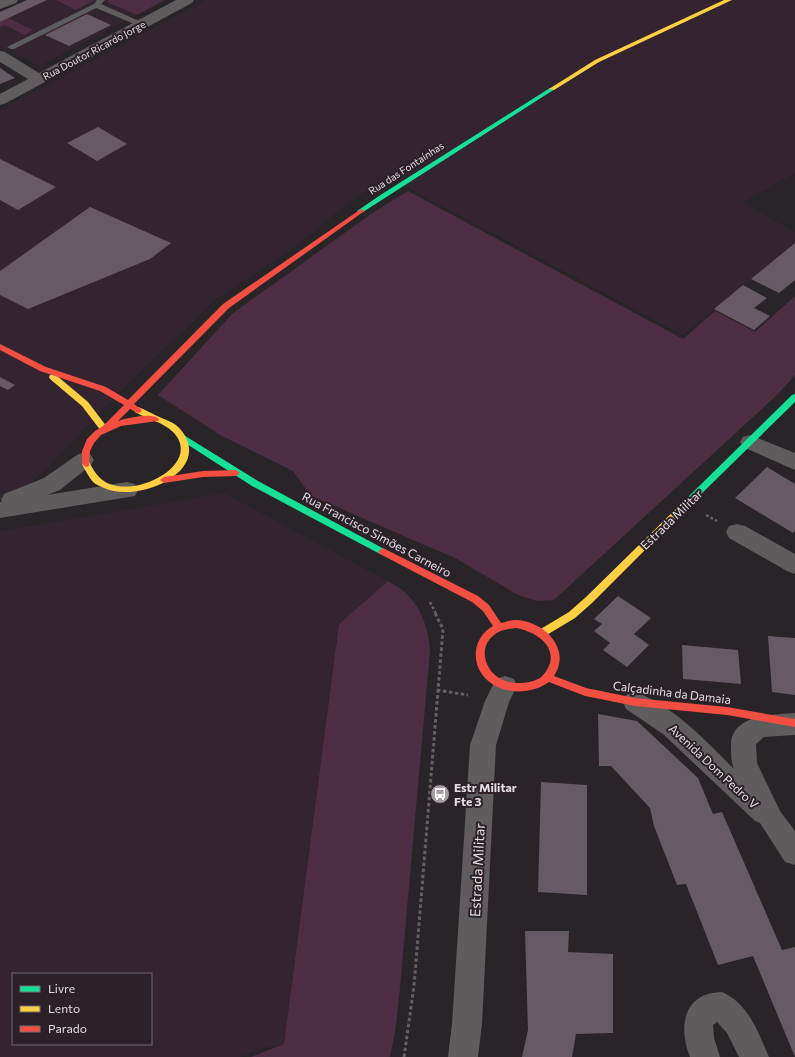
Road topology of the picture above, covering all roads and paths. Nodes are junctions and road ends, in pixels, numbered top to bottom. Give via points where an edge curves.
1 (12, 0) edge
2 (187, 0) edge
3 (729, 0) edge
4 (99, 2) edge
5 (0, 5) edge
6 (142, 24) junction
7 (6, 51) edge
8 (38, 79) junction
9 (0, 100) edge
10 (0, 347) edge
11 (42, 369) junction
12 (795, 397) edge
13 (129, 404) junction
14 (155, 419) junction
15 (106, 428) junction
16 (182, 437) junction
17 (750, 442) junction
18 (84, 460) junction
19 (795, 462) edge
20 (236, 473) junction
21 (164, 480) junction
22 (127, 490) junction
23 (687, 504) junction
24 (0, 505) edge
25 (0, 510) edge
26 (737, 532) joint
27 (795, 565) edge
28 (439, 581) junction
29 (498, 628) junction
30 (542, 633) junction
31 (547, 677) junction
32 (505, 686) junction
33 (437, 690) junction
34 (468, 695) dead end
35 (635, 702) junction
36 (795, 724) edge
37 (771, 819) junction
38 (795, 853) edge
39 (404, 1057) edge
40 (462, 1057) edge
41 (705, 1057) edge
42 (754, 1057) edge

1 - 5 street
2 - 6 street, Rua Doutor Ricardo Jorge
3 - 13 street, Rua das Fontaínhas via 597,61 384,195 226,306
4 - 6 lane
4 - 7 lane
6 - 8 street, Rua Doutor Ricardo Jorge
7 - 8 street
8 - 9 street, Rua Doutor Ricardo Jorge
10 - 11 street
11 - 13 street via 104,390
11 - 15 street via 85,404
12 - 17 street, Estrada Militar
13 - 14 street
13 - 15 street, Rua das Fontaínhas
14 - 15 street via 137,418
14 - 16 street via 168,424
15 - 18 street via 95,436 86,448
16 - 20 street, Rua Francisco Simões Carneiro
16 - 21 street via 185,453 182,464
17 - 19 street
17 - 23 street, Estrada Militar
18 - 22 street via 87,472 97,481 110,488
18 - 24 street via 52,484
20 - 21 street via 203,474
20 - 28 street, Rua Francisco Simões Carneiro
21 - 22 street via 144,488
22 - 25 street
23 - 26 path
23 - 30 street, Estrada Militar via 572,615
26 - 27 street
28 - 29 street, Rua Francisco Simões Carneiro via 475,599 486,608
28 - 33 path via 427,596 443,629
29 - 30 street via 506,625 525,625
29 - 32 street via 482,640 478,657 486,674
30 - 31 street via 550,640 555,650 554,669
31 - 32 street via 528,687
31 - 35 street, Calçadinha da Damaia via 585,692
32 - 40 street, Estrada Militar via 497,701 483,745 467,1024
33 - 34 path
33 - 39 path via 414,986
35 - 36 street, Calçadinha da Damaia via 727,711
35 - 37 street, Avenida Dom Pedro V via 672,726
36 - 37 street, Avenida Dom Pedro V via 758,727 743,739 744,763
37 - 38 street, Avenida Dom Pedro V
41 - 42 street via 699,1043 698,1028 702,1016 710,1008 722,1007 734,1017

